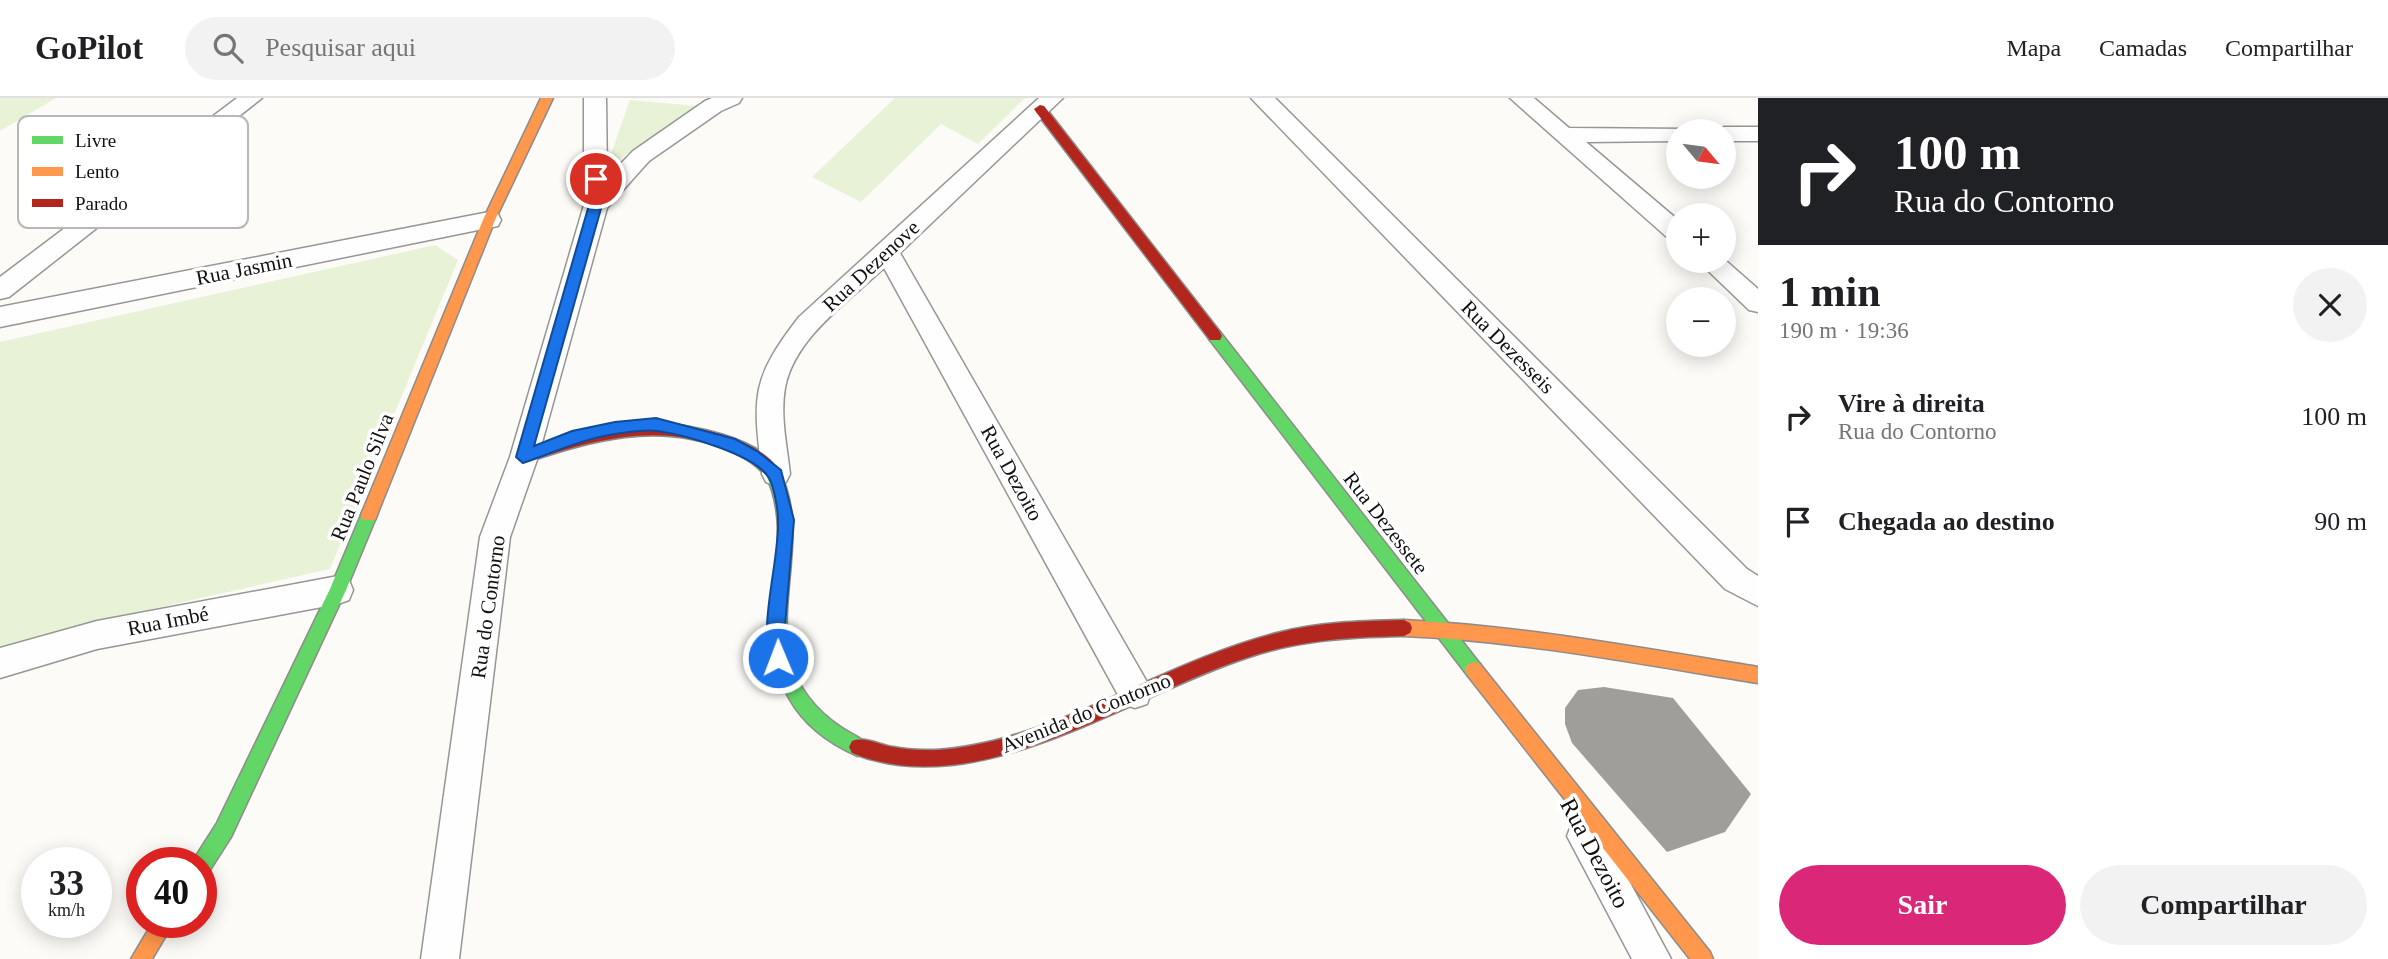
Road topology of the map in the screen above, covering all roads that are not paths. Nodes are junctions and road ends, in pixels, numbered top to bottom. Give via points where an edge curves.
1 (251, 98) edge
2 (547, 98) edge
3 (595, 98) edge
4 (731, 98) edge
5 (1262, 98) edge
6 (1521, 98) edge
7 (1046, 103) edge
8 (227, 116) edge
9 (1736, 134) edge
10 (1758, 134) edge
11 (1565, 135) junction
12 (1666, 135) edge
13 (596, 205) junction
14 (489, 220) junction
15 (1666, 223) edge
16 (81, 228) edge
17 (888, 253) junction
18 (1724, 273) edge
19 (0, 290) edge
20 (1758, 303) edge
21 (0, 317) edge
22 (523, 457) junction
23 (776, 474) junction
24 (338, 590) junction
25 (1758, 592) edge
26 (1440, 627) junction
27 (0, 663) edge
28 (1753, 669) edge
29 (1135, 693) junction
30 (1538, 748) junction
31 (213, 847) edge
32 (154, 938) edge
33 (141, 959) edge
34 (440, 959) edge
35 (1651, 959) edge
36 (1703, 959) edge

1 - 8 street
2 - 14 street, Rua Paulo Silva
3 - 13 street, Rua do Contorno
4 - 13 street via 641,156
5 - 25 street, Rua Dezesseis via 1736,579
6 - 11 street
7 - 17 street, Rua Dezenove
7 - 26 street, Rua Dezessete
9 - 10 street
11 - 12 street
11 - 15 street
13 - 22 street, Rua do Contorno
14 - 21 street, Rua Jasmin
14 - 24 street, Rua Paulo Silva
16 - 19 street
17 - 23 street, Rua Dezenove via 808,324 781,361 772,383 771,403
17 - 29 street, Rua Dezoito
18 - 20 street
22 - 23 street via 572,437 656,424 729,443
22 - 34 street, Rua do Contorno via 495,537
23 - 29 street, Avenida do Contorno via 786,520 778,658 796,700 829,732 871,753 920,761 973,756 1024,742
24 - 27 street, Rua Imbé via 97,635
24 - 31 street, Rua Paulo Silva
26 - 28 street, Avenida do Contorno
26 - 29 street, Avenida do Contorno via 1340,629 1269,642
26 - 30 street, Rua Dezessete
30 - 35 street, Rua Dezoito
30 - 36 street, Rua Dezessete
32 - 33 street

